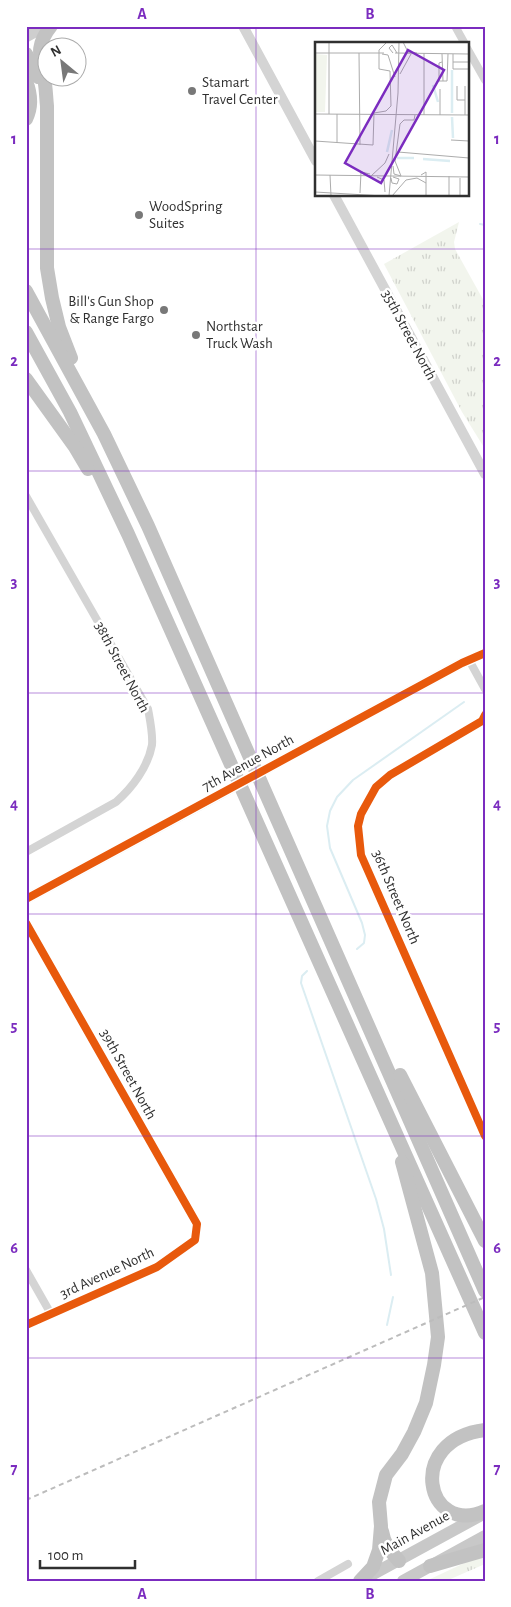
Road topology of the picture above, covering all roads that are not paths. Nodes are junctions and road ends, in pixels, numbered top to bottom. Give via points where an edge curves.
1 (46, 26) edge
2 (50, 26) edge
3 (243, 26) edge
4 (455, 26) edge
5 (26, 36) edge
6 (464, 42) edge
7 (468, 50) edge
8 (26, 54) edge
9 (485, 80) edge
10 (26, 81) edge
11 (47, 106) junction
12 (26, 119) edge
13 (315, 159) edge
14 (335, 196) edge
15 (26, 290) edge
16 (26, 332) edge
17 (26, 378) edge
18 (104, 434) junction
19 (485, 474) edge
20 (26, 496) edge
21 (128, 534) junction
22 (485, 653) edge
23 (469, 660) junction
24 (485, 689) edge
25 (485, 715) edge
26 (26, 852) edge
27 (26, 899) edge
28 (26, 923) edge
29 (328, 935) junction
30 (389, 1116) junction
31 (485, 1136) edge
32 (195, 1240) joint
33 (485, 1241) edge
34 (26, 1270) edge
35 (485, 1291) edge
36 (50, 1314) junction
37 (26, 1325) edge
38 (485, 1333) edge
39 (485, 1430) edge
40 (485, 1512) edge
41 (381, 1526) junction
42 (485, 1536) edge
43 (485, 1550) edge
44 (399, 1561) junction
45 (348, 1564) dead end
46 (430, 1566) junction
47 (407, 1580) edge
48 (318, 1581) edge
49 (360, 1581) edge

1 - 5 main road
2 - 11 highway via 39,49
3 - 13 street
4 - 6 street
7 - 9 street
8 - 11 highway via 41,83
10 - 12 highway via 30,98
11 - 18 highway via 47,268 52,298 66,348
14 - 19 street, 35th Street North
15 - 18 highway
16 - 21 highway via 70,412
17 - 21 highway via 75,447
18 - 29 highway via 148,526
20 - 26 street, 38th Street North via 148,709 152,745 137,779 116,802
21 - 30 highway
22 - 23 street, 7th Avenue North
23 - 24 street
23 - 27 street, 7th Avenue North, bridge
25 - 31 street, 36th Street North via 482,721 376,786 358,826 362,855
28 - 32 street, 39th Street North via 197,1224
29 - 33 highway via 362,995
29 - 35 highway
30 - 38 highway
30 - 41 highway via 432,1273 438,1337 423,1410 402,1454 386,1475 379,1502
32 - 36 street, 3rd Avenue North via 157,1268
34 - 36 street
36 - 37 street, 3rd Avenue North
39 - 40 highway via 463,1434 446,1446 434,1467 432,1488 440,1502 453,1513 465,1516
40 - 44 main road, Main Avenue
41 - 44 highway via 389,1550
41 - 49 highway via 374,1567
42 - 46 main road
43 - 46 highway
44 - 47 main road
44 - 49 main road, Main Avenue
45 - 48 street
46 - 47 main road

